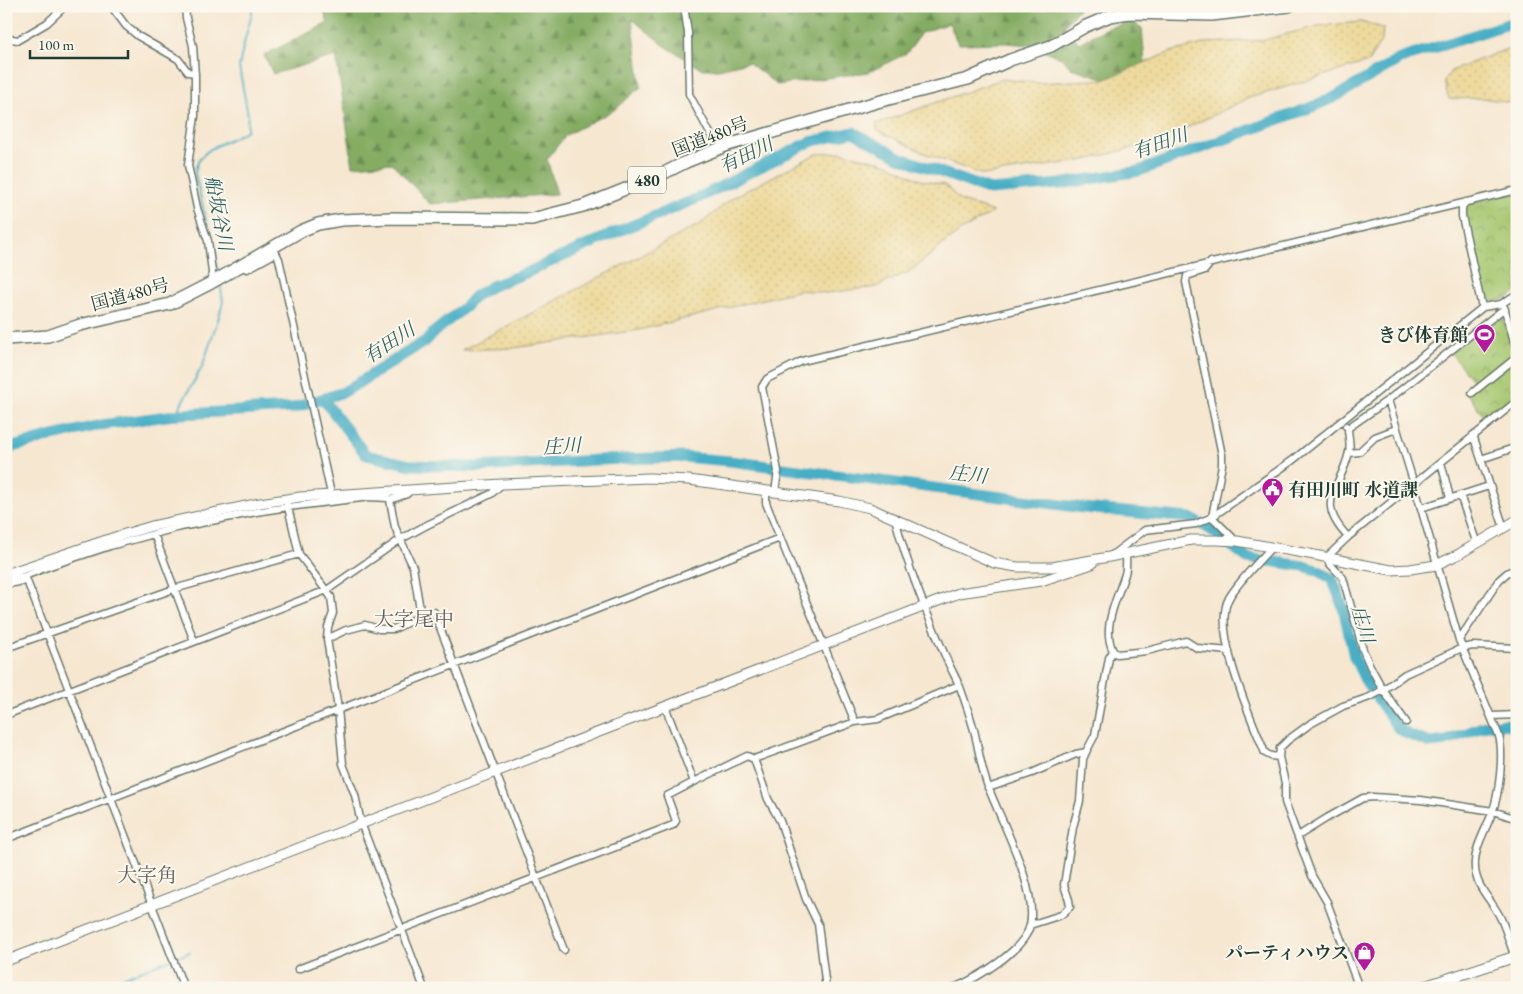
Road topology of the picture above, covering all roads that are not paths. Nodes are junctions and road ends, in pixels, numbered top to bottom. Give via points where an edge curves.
1 (65, 6) edge
2 (111, 6) edge
3 (185, 6) edge
4 (684, 6) edge
5 (1288, 6) edge
6 (1212, 11) edge
7 (6, 38) edge
8 (195, 73) junction
9 (728, 144) junction
10 (1517, 190) edge
11 (1466, 202) junction
12 (1210, 262) junction
13 (240, 266) junction
14 (210, 283) junction
15 (1517, 294) edge
16 (1483, 307) junction
17 (1503, 307) junction
18 (1472, 316) junction
19 (1481, 327) junction
20 (6, 339) edge
21 (1517, 351) edge
22 (1517, 358) edge
23 (1472, 393) dead end
24 (1388, 400) junction
25 (1517, 401) edge
26 (1342, 421) junction
27 (1348, 428) junction
28 (1396, 429) junction
29 (1473, 436) junction
30 (1511, 449) dead end
31 (1349, 453) junction
32 (1481, 459) junction
33 (1441, 462) junction
34 (502, 484) junction
35 (1414, 484) junction
36 (1489, 486) junction
37 (409, 490) junction
38 (331, 491) junction
39 (771, 491) junction
40 (1460, 495) junction
41 (1450, 498) junction
42 (390, 500) junction
43 (260, 503) junction
44 (288, 507) junction
45 (1421, 508) junction
46 (1212, 517) junction
47 (895, 518) junction
48 (1517, 520) edge
49 (176, 524) junction
50 (1504, 528) junction
51 (154, 534) junction
52 (1348, 537) junction
53 (780, 538) junction
54 (402, 539) junction
55 (1233, 541) junction
56 (1477, 544) junction
57 (1271, 548) junction
58 (299, 554) junction
59 (1126, 554) junction
60 (1109, 557) junction
61 (1327, 557) junction
62 (48, 562) junction
63 (1436, 565) junction
64 (1040, 567) junction
65 (1517, 568) edge
66 (6, 574) edge
67 (26, 579) junction
68 (6, 580) edge
69 (1041, 581) junction
70 (6, 584) edge
71 (174, 589) junction
72 (327, 590) junction
73 (925, 605) junction
74 (421, 616) junction
75 (48, 633) junction
76 (327, 639) junction
77 (1459, 640) junction
78 (194, 641) junction
79 (823, 645) junction
80 (6, 648) edge
81 (1462, 648) junction
82 (1517, 648) edge
83 (1113, 651) junction
84 (1229, 651) junction
85 (455, 665) junction
86 (959, 685) junction
87 (70, 690) junction
88 (1383, 690) junction
89 (665, 706) junction
90 (338, 709) junction
91 (6, 715) edge
92 (1517, 715) edge
93 (1492, 716) junction
94 (856, 722) junction
95 (1406, 722) dead end
96 (1086, 752) junction
97 (1279, 757) junction
98 (754, 759) junction
99 (496, 771) junction
100 (694, 782) junction
101 (988, 788) junction
102 (112, 798) junction
103 (1493, 811) junction
104 (1517, 819) edge
105 (361, 823) junction
106 (1298, 836) junction
107 (6, 839) edge
108 (536, 876) junction
109 (153, 904) junction
110 (1030, 925) junction
111 (402, 929) junction
112 (564, 950) dead end
113 (1516, 958) edge
114 (6, 961) edge
115 (298, 969) dead end
116 (184, 988) edge
117 (424, 988) edge
118 (826, 988) edge
119 (954, 988) edge
120 (1359, 988) edge
121 (1420, 988) edge

1 - 7 street via 47,23 18,40
2 - 8 street via 138,36 178,59 188,72
3 - 8 street
4 - 9 street via 689,94 712,137
5 - 6 highway, 国道480号 / 480
6 - 9 highway, 国道480号 / 480 via 1110,16 1051,46 968,79
8 - 14 street via 195,116 188,165 208,240 212,272
9 - 13 highway, 国道480号 / 480 via 658,176 554,215 532,219 341,220 301,231
10 - 11 street
11 - 12 street
11 - 16 street via 1462,216
12 - 39 street via 802,361 766,379 762,387 778,470
12 - 46 street via 1205,270 1187,276 1186,282 1222,455
13 - 14 highway, 国道480号 / 480
13 - 38 street via 247,269 276,253 279,258
14 - 20 highway, 国道480号 / 480 via 170,304 149,310 80,325 48,336
15 - 17 street
16 - 17 street
16 - 18 street
17 - 19 street
17 - 21 street
18 - 19 street via 1481,318
18 - 26 street
19 - 24 street
22 - 23 street
24 - 27 street
24 - 28 street
25 - 29 street
26 - 27 street
26 - 46 street
27 - 31 street
28 - 31 street via 1375,438 1359,452
28 - 35 street
29 - 32 street
29 - 33 street
30 - 32 street
31 - 52 street via 1330,505 1336,524
32 - 36 street
33 - 35 street
33 - 41 street
34 - 37 street
34 - 39 street via 649,478
34 - 54 street via 492,494
35 - 45 street
35 - 52 street
36 - 40 street
36 - 50 street
37 - 38 street
37 - 42 street via 407,494
38 - 43 street
39 - 47 street via 839,501
39 - 53 street via 766,503
40 - 41 street
40 - 56 street
41 - 45 street
42 - 44 street via 370,497
42 - 54 street via 395,527
43 - 44 street via 264,507
43 - 49 street
44 - 49 street
44 - 58 street
45 - 63 street
46 - 55 street
46 - 60 street via 1196,524 1145,530
47 - 64 street via 994,563
47 - 73 street
48 - 50 street
49 - 51 street
49 - 62 street via 118,536
50 - 56 street
51 - 62 street
51 - 71 street
52 - 61 street
53 - 79 street
53 - 85 street
54 - 72 street
54 - 74 street via 413,567
55 - 57 street
55 - 59 street via 1191,540
56 - 63 street
57 - 61 street
57 - 84 street via 1229,598 1224,611
58 - 71 street
58 - 72 street
59 - 60 street
59 - 83 street via 1126,571 1110,622 1109,640
60 - 64 street
60 - 69 street
61 - 63 street via 1391,570
61 - 88 street via 1343,578 1363,650
62 - 66 street
62 - 67 street
63 - 77 street
64 - 69 street via 1049,573
65 - 77 street via 1499,580
67 - 68 street
67 - 70 street
67 - 75 street
69 - 73 street via 958,593
71 - 75 street
71 - 78 street
72 - 76 street via 333,613
72 - 78 street
73 - 79 street
73 - 86 street
74 - 76 street via 394,629 365,625
74 - 85 street via 434,612
75 - 80 street
75 - 87 street
76 - 90 street
77 - 81 street
78 - 87 street
79 - 89 street
79 - 94 street
81 - 82 street
81 - 88 street via 1405,674
81 - 93 street
83 - 84 street via 1117,654 1147,651 1186,641 1197,648
83 - 96 street via 1095,735
84 - 97 street via 1242,697 1266,753
85 - 90 street
85 - 99 street
86 - 94 street via 878,719
86 - 101 street via 974,729
87 - 91 street
87 - 102 street
88 - 95 street
88 - 97 street via 1310,724 1280,748
89 - 99 street
89 - 100 street
90 - 102 street
90 - 105 street via 342,764 355,795
92 - 93 street
93 - 103 street via 1501,748
94 - 98 street
96 - 101 street
96 - 110 street via 1064,885 1070,907 1061,915
97 - 106 street via 1285,783 1285,802
98 - 100 street via 747,756
98 - 118 street via 818,924
99 - 105 street
99 - 108 street
100 - 108 street via 667,796 676,821 674,825
101 - 110 street via 1019,862 1031,908
102 - 107 street
102 - 109 street
103 - 104 street
103 - 106 street via 1421,800 1363,798
103 - 113 street via 1478,848 1475,866 1481,887 1501,919
105 - 109 street
105 - 111 street
106 - 120 street
108 - 111 street
108 - 112 street
109 - 114 street
109 - 116 street
110 - 119 street via 1022,943 1013,952
111 - 115 street
111 - 117 street
113 - 121 main road

